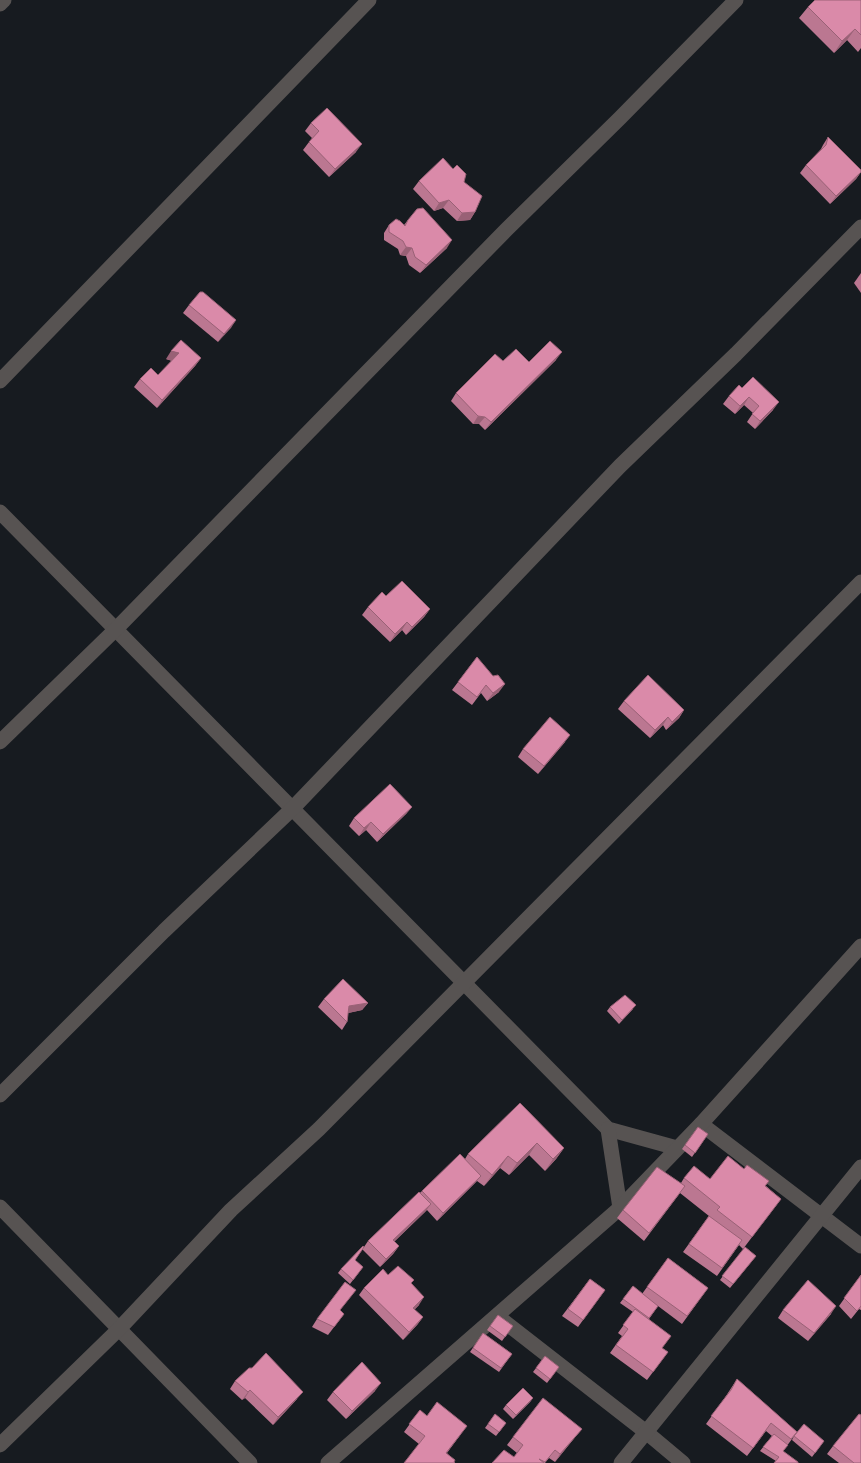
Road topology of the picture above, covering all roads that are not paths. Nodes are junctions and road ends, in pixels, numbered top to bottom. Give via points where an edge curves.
1 (4, 0) edge
2 (369, 0) edge
3 (736, 0) edge
4 (0, 4) edge
5 (861, 227) edge
6 (0, 381) edge
7 (0, 512) edge
8 (861, 582) edge
9 (116, 629) junction
10 (0, 742) edge
11 (292, 809) junction
12 (861, 946) edge
13 (464, 982) junction
14 (0, 1095) edge
15 (701, 1124) junction
16 (608, 1129) junction
17 (677, 1148) junction
18 (861, 1167) edge
19 (0, 1207) edge
20 (620, 1208) junction
21 (822, 1215) junction
22 (861, 1246) edge
23 (497, 1316) junction
24 (119, 1329) junction
25 (646, 1432) junction
26 (0, 1445) edge
27 (250, 1463) edge
28 (328, 1463) edge
29 (621, 1463) edge
30 (682, 1463) edge

1 - 4 street
2 - 6 street
3 - 9 street
5 - 11 street via 620,466
7 - 9 street
8 - 13 street
9 - 10 street
9 - 11 street
11 - 13 street
11 - 14 street via 164,930
12 - 15 street
13 - 16 street
13 - 24 street via 319,1129 232,1210
15 - 17 street
15 - 21 street
16 - 17 street
16 - 20 street
17 - 20 street
18 - 21 street
19 - 24 street
20 - 23 street
21 - 22 street
21 - 25 street
23 - 25 street
23 - 28 street
24 - 26 street
24 - 27 street
25 - 29 street
25 - 30 street

